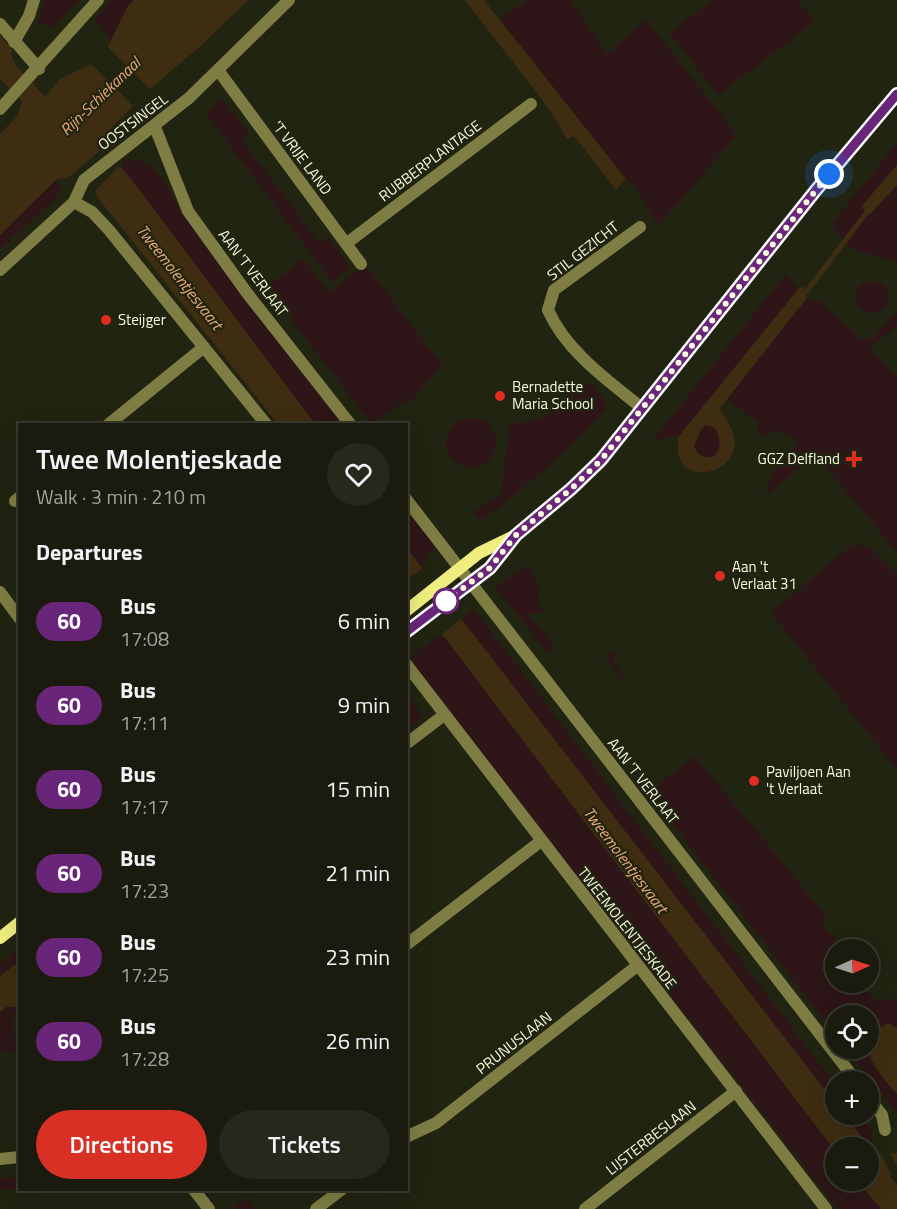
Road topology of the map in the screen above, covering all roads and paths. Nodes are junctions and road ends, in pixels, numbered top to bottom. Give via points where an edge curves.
1 (34, 0) edge
2 (98, 0) edge
3 (289, 0) edge
4 (0, 24) edge
5 (14, 42) junction
6 (39, 69) junction
7 (218, 70) junction
8 (897, 94) edge
9 (531, 104) dead end
10 (0, 109) edge
11 (155, 127) junction
12 (74, 202) junction
13 (640, 227) dead end
14 (347, 243) junction
15 (361, 264) dead end
16 (0, 270) edge
17 (204, 347) junction
18 (642, 408) junction
19 (110, 423) edge
20 (265, 423) edge
21 (349, 423) edge
22 (408, 502) edge
23 (516, 535) junction
24 (460, 569) junction
25 (471, 583) junction
26 (0, 592) edge
27 (409, 609) edge
28 (18, 616) edge
29 (408, 630) edge
30 (408, 667) edge
31 (444, 715) junction
32 (408, 742) edge
33 (541, 841) junction
34 (18, 924) edge
35 (0, 938) edge
36 (408, 943) edge
37 (637, 966) junction
38 (848, 1071) edge
39 (736, 1091) junction
40 (879, 1110) edge
41 (885, 1130) dead end
42 (408, 1136) edge
43 (18, 1157) edge
44 (0, 1159) edge
45 (195, 1191) edge
46 (340, 1191) edge
47 (209, 1209) edge
48 (316, 1209) edge
49 (585, 1209) edge
50 (826, 1209) edge

1 - 5 street
2 - 6 street
3 - 7 street, OOSTSINGEL
4 - 5 street
5 - 6 street
6 - 10 street
7 - 11 street, OOSTSINGEL
7 - 14 street, 'T VRIJE LAND
8 - 18 main road
9 - 14 street, RUBBERPLANTAGE
11 - 12 street, OOSTSINGEL via 84,180
11 - 21 street, AAN 'T VERLAAT via 188,211
12 - 16 street, OOSTSINGEL
12 - 17 street via 92,212 109,230
13 - 18 street, STIL GEZICHT via 554,290 548,310 569,342 606,380
14 - 15 street, 'T VRIJE LAND
17 - 19 street
17 - 20 street
18 - 23 main road via 601,460
22 - 24 street, AAN 'T VERLAAT
23 - 24 main road via 479,553
23 - 25 main road via 490,568
24 - 25 street, AAN 'T VERLAAT
24 - 27 main road
25 - 29 main road
25 - 38 street, AAN 'T VERLAAT
26 - 28 street
30 - 31 street, TWEEMOLENTJESKADE
31 - 32 street
31 - 33 street, TWEEMOLENTJESKADE
33 - 36 street
33 - 37 street, TWEEMOLENTJESKADE
34 - 35 main road
37 - 39 street, TWEEMOLENTJESKADE
37 - 42 street, PRUNUSLAAN via 436,1123
39 - 49 street, LIJSTERBESLAAN
39 - 50 street, TWEEMOLENTJESKADE
40 - 41 street
43 - 44 street
45 - 47 street
46 - 48 street

